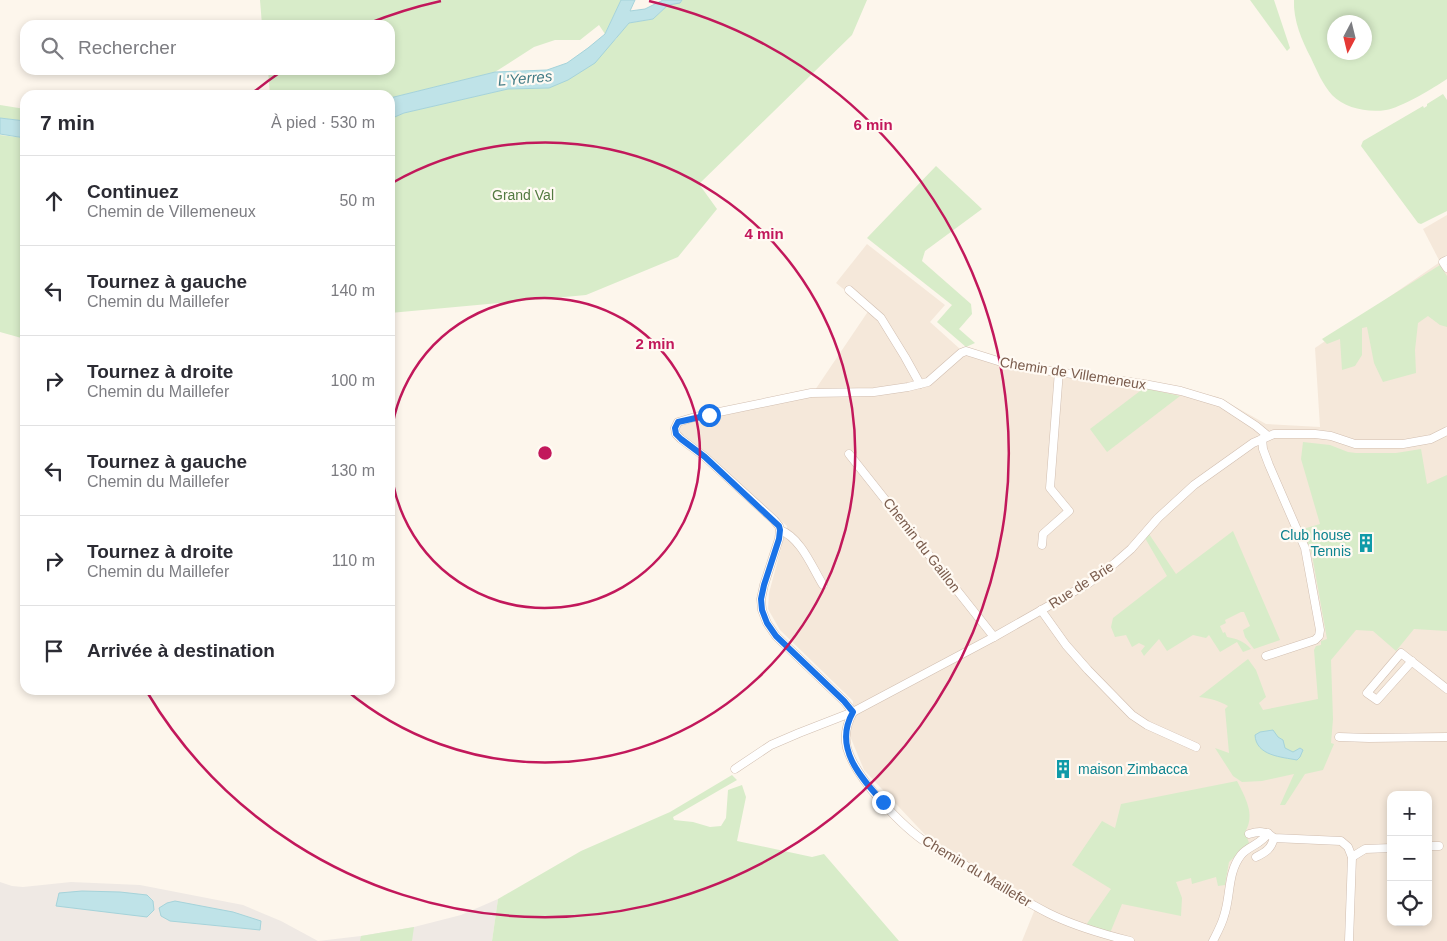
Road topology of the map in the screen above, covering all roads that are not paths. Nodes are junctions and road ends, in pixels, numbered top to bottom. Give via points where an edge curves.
1 (1447, 260) edge
2 (1447, 268) edge
3 (849, 290) dead end
4 (1059, 372) junction
5 (920, 384) junction
6 (1447, 431) edge
7 (1265, 438) junction
8 (849, 454) dead end
9 (780, 530) junction
10 (1042, 545) dead end
11 (823, 585) dead end
12 (1041, 610) junction
13 (994, 637) junction
14 (1266, 656) dead end
15 (1412, 661) junction
16 (1447, 689) edge
17 (853, 712) junction
18 (1339, 737) dead end
19 (1447, 737) edge
20 (1196, 747) dead end
21 (734, 769) dead end
22 (1249, 834) dead end
23 (1271, 836) junction
24 (1432, 846) edge
25 (1439, 846) dead end
26 (1387, 848) edge
27 (1256, 857) dead end
28 (1352, 857) junction
29 (1130, 941) edge
30 (1213, 941) edge
31 (1349, 941) edge

1 - 2 street via 1443,262
3 - 5 street via 881,318
4 - 5 street, Chemin de Villemeneux via 1008,364 966,351 928,382
4 - 7 street, Chemin de Villemeneux via 1181,391 1221,403 1256,426
4 - 10 street via 1050,488 1069,511 1043,534
5 - 9 street, Chemin de Villemeneux via 874,392 811,393 678,422 676,434 774,520
6 - 7 street, Rue de Brie via 1431,439 1390,444 1355,444 1315,434
7 - 12 street, Rue de Brie via 1253,443 1194,486 1158,518 1131,549 1089,583
7 - 14 street via 1263,449 1305,548 1320,630 1315,640
8 - 13 street, Chemin du Gaillon
9 - 11 street via 788,533 800,547
9 - 17 street via 761,599 767,623 776,636
12 - 13 street, Rue de Brie
12 - 20 street via 1088,670 1132,715
13 - 17 street, Rue de Brie
15 - 15 street via 1401,653 1367,693 1377,700
15 - 16 street
17 - 21 street, Rue de Brie via 771,745
17 - 29 street, Chemin du Maillefer via 848,722 847,748 859,773 897,816 929,845 1049,914 1092,931
18 - 19 street
22 - 23 street via 1261,831
23 - 27 street via 1272,846
23 - 28 street via 1341,841
23 - 30 street via 1241,856 1234,868 1225,915
24 - 25 street
26 - 28 street via 1365,849
28 - 31 street

